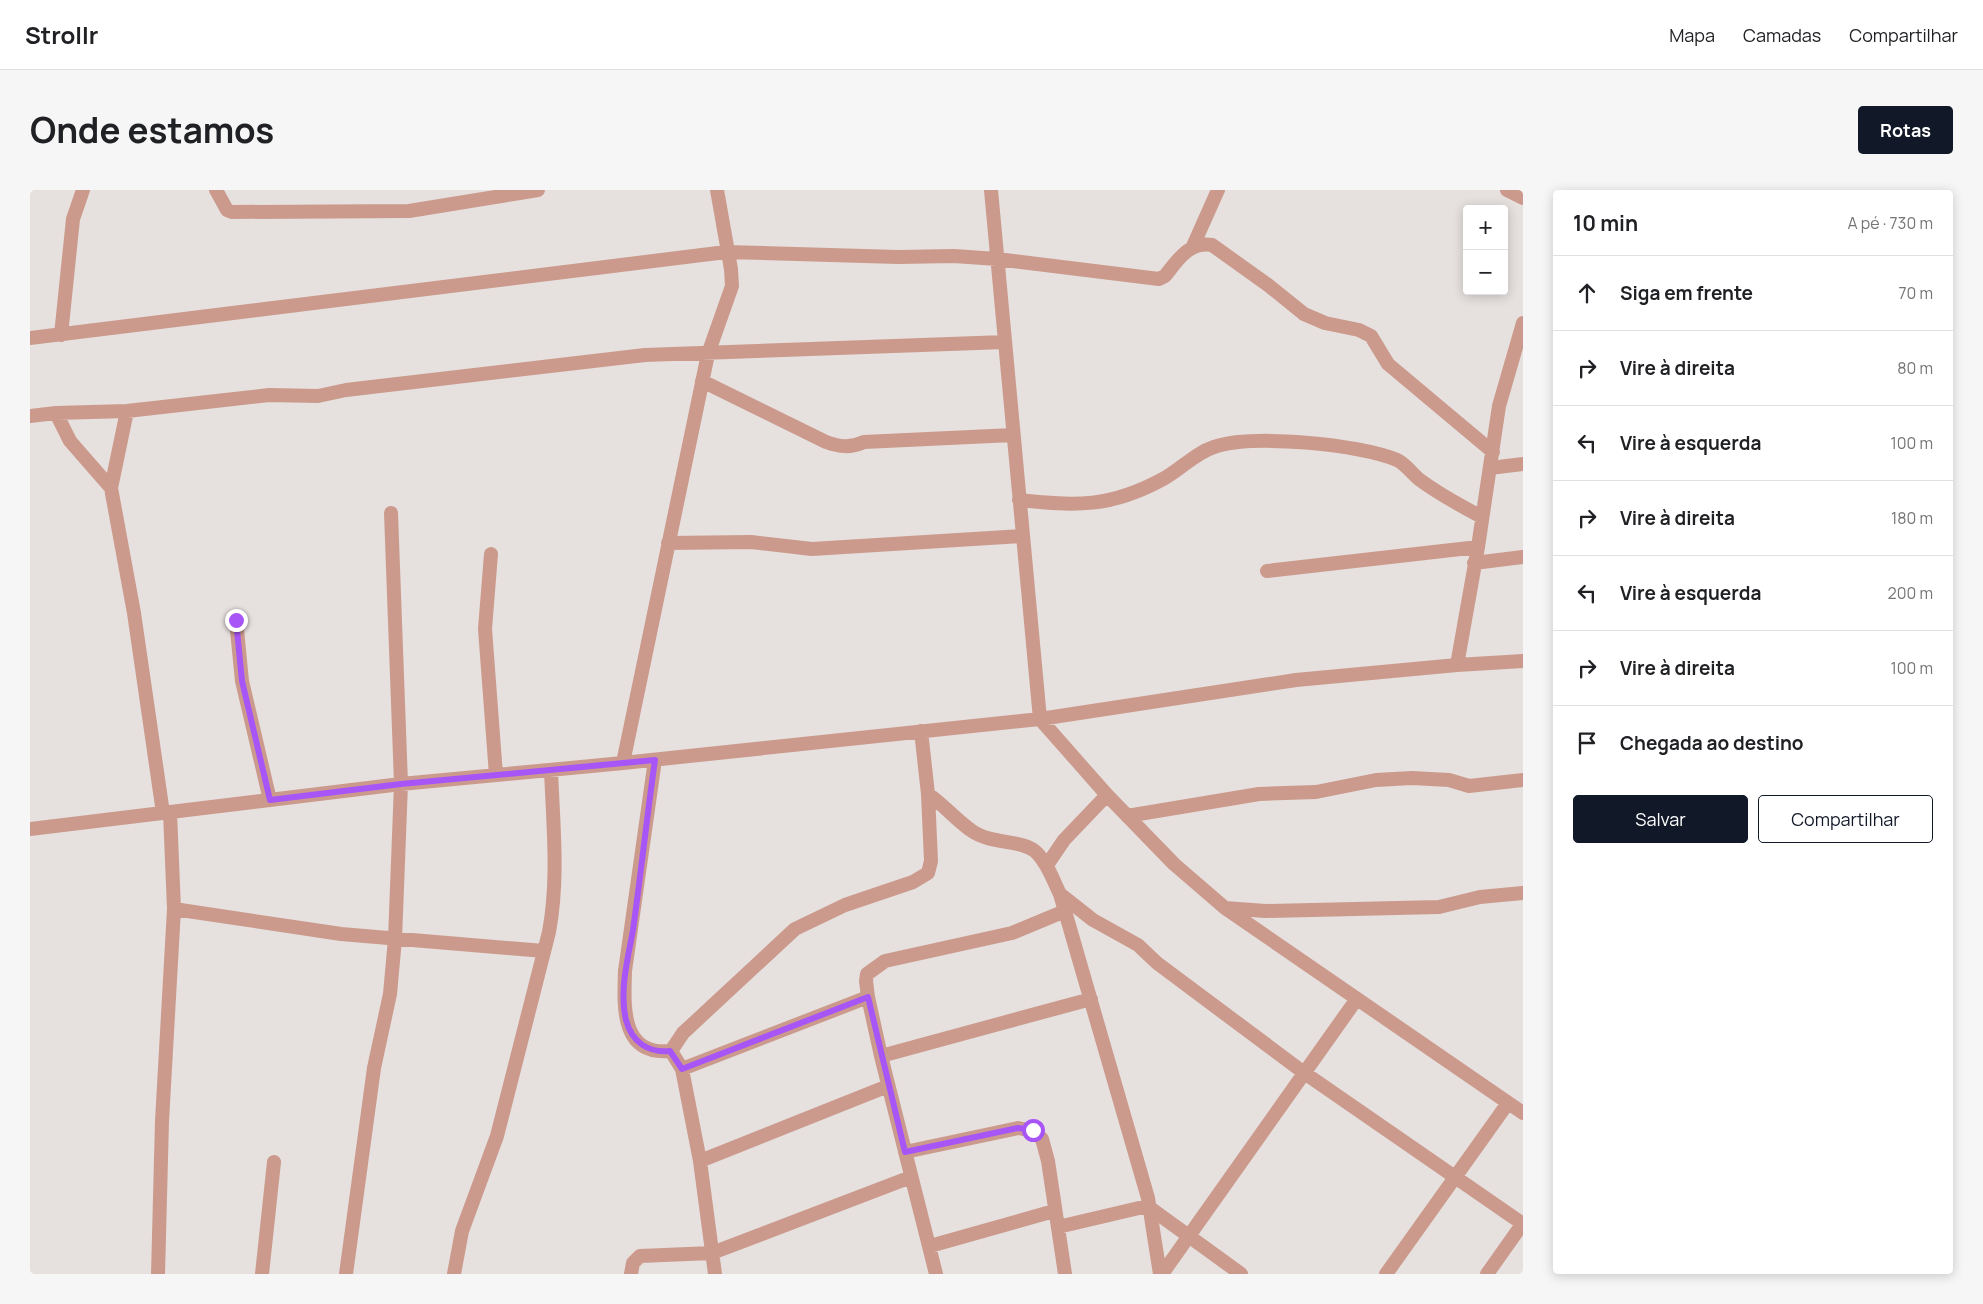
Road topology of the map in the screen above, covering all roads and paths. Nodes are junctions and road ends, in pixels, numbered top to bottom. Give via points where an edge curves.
1 (82, 190) edge
2 (216, 190) edge
3 (538, 190) edge
4 (717, 190) edge
5 (991, 190) edge
6 (1218, 190) edge
7 (1507, 190) edge
8 (1523, 198) edge
9 (1193, 246) junction
10 (726, 252) junction
11 (997, 259) junction
12 (1523, 324) edge
13 (61, 335) junction
14 (30, 338) edge
15 (1005, 342) junction
16 (708, 354) junction
17 (702, 381) junction
18 (127, 411) junction
19 (56, 413) junction
20 (30, 416) edge
21 (1013, 435) junction
22 (1493, 452) junction
23 (1523, 464) edge
24 (1490, 468) junction
25 (111, 488) junction
26 (1019, 500) junction
27 (391, 513) dead end
28 (1482, 517) junction
29 (1023, 536) junction
30 (668, 543) junction
31 (1478, 547) junction
32 (491, 554) dead end
33 (1523, 557) edge
34 (1474, 563) junction
35 (1267, 571) dead end
36 (236, 620) dead end
37 (1523, 662) edge
38 (1457, 665) junction
39 (1040, 719) junction
40 (921, 731) junction
41 (655, 760) junction
42 (623, 763) junction
43 (551, 770) junction
44 (496, 775) junction
45 (1523, 780) edge
46 (401, 784) junction
47 (928, 794) junction
48 (1107, 795) junction
49 (270, 800) junction
50 (167, 812) junction
51 (1127, 816) junction
52 (30, 828) edge
53 (1047, 865) junction
54 (1523, 893) edge
55 (1060, 894) junction
56 (1226, 908) junction
57 (174, 909) junction
58 (1065, 911) junction
59 (395, 939) junction
60 (544, 951) junction
61 (868, 997) junction
62 (1091, 998) junction
63 (1356, 1000) junction
64 (670, 1051) junction
65 (881, 1056) junction
66 (682, 1069) junction
67 (1304, 1072) junction
68 (888, 1086) junction
69 (1508, 1103) junction
70 (1523, 1113) edge
71 (905, 1152) junction
72 (700, 1161) junction
73 (274, 1162) dead end
74 (911, 1177) junction
75 (1456, 1177) junction
76 (1150, 1208) junction
77 (1054, 1211) junction
78 (1523, 1223) edge
79 (1058, 1227) junction
80 (1190, 1236) junction
81 (930, 1246) junction
82 (712, 1253) junction
83 (158, 1274) edge
84 (262, 1274) edge
85 (346, 1274) edge
86 (454, 1274) edge
87 (631, 1274) edge
88 (715, 1274) edge
89 (936, 1274) edge
90 (1065, 1274) edge
91 (1161, 1274) edge
92 (1241, 1274) edge
93 (1386, 1274) edge
94 (1487, 1274) edge

1 - 13 street via 73,219
2 - 3 street via 227,210 289,212 408,210
4 - 10 street
5 - 11 street
6 - 9 street
7 - 8 street
9 - 11 street via 1159,279
9 - 22 street via 1212,245 1304,314 1371,336 1388,364
10 - 11 street
10 - 13 street
10 - 16 street via 732,286
11 - 15 street
12 - 22 street via 1499,406
13 - 14 street
15 - 16 street
15 - 21 street
16 - 17 street
16 - 18 street via 613,358 318,396 269,395
17 - 21 street via 840,447 854,447 864,442
17 - 30 street
18 - 19 street
18 - 25 street
19 - 20 street
19 - 25 street via 70,440
21 - 26 street
22 - 24 street
23 - 24 street
24 - 28 street
25 - 50 street
26 - 28 street via 1067,506 1099,503 1132,494 1162,480 1212,448 1235,441 1306,443 1350,447 1399,461 1419,479
26 - 29 street
27 - 46 street
28 - 31 street
29 - 30 street via 812,550 751,542
29 - 39 street
30 - 42 street
31 - 34 street
31 - 35 street
32 - 44 street via 486,629
33 - 34 street
34 - 38 street
36 - 49 street via 242,681
37 - 38 street
38 - 39 street via 1296,680
39 - 40 street
39 - 48 street
40 - 41 street
40 - 47 street
41 - 42 street
41 - 64 street via 625,971 624,1002 626,1020 633,1037 657,1052
42 - 43 street
43 - 44 street
43 - 60 street via 554,907
44 - 46 street
45 - 51 street via 1469,786 1449,780 1376,780 1316,792 1259,794
46 - 49 street
46 - 59 street
47 - 53 street via 973,832 992,841 1027,846 1037,852
47 - 64 street via 931,862 928,872 913,882 845,905 795,929 683,1033
48 - 51 street
48 - 53 street via 1064,840
49 - 50 street
50 - 52 street
50 - 57 street
51 - 56 street via 1174,864
53 - 55 street
54 - 56 street via 1480,897 1439,907
55 - 58 street
55 - 67 street via 1093,920 1138,945 1157,963
56 - 63 street
57 - 59 street
57 - 83 street via 162,1122
58 - 61 street via 1012,934 885,961 867,974
58 - 62 street
59 - 60 street
59 - 85 street via 390,994 374,1068
60 - 86 street via 497,1136 462,1231
61 - 65 street
61 - 66 street
62 - 65 street
62 - 76 street
63 - 67 street
63 - 69 street
64 - 66 street
65 - 68 street
66 - 72 street
67 - 75 street
67 - 80 street
68 - 71 street
68 - 72 street
69 - 70 street
69 - 75 street
71 - 74 street
71 - 77 street via 1018,1128 1033,1130 1042,1139 1048,1161
72 - 82 street
73 - 84 street
74 - 81 street
74 - 82 street
75 - 78 street
75 - 93 street
76 - 79 street
76 - 80 street
76 - 91 street
77 - 79 street
77 - 81 street
78 - 94 street
79 - 90 street
80 - 91 street
80 - 92 street
81 - 89 street
82 - 87 street via 640,1256 633,1263
82 - 88 street

